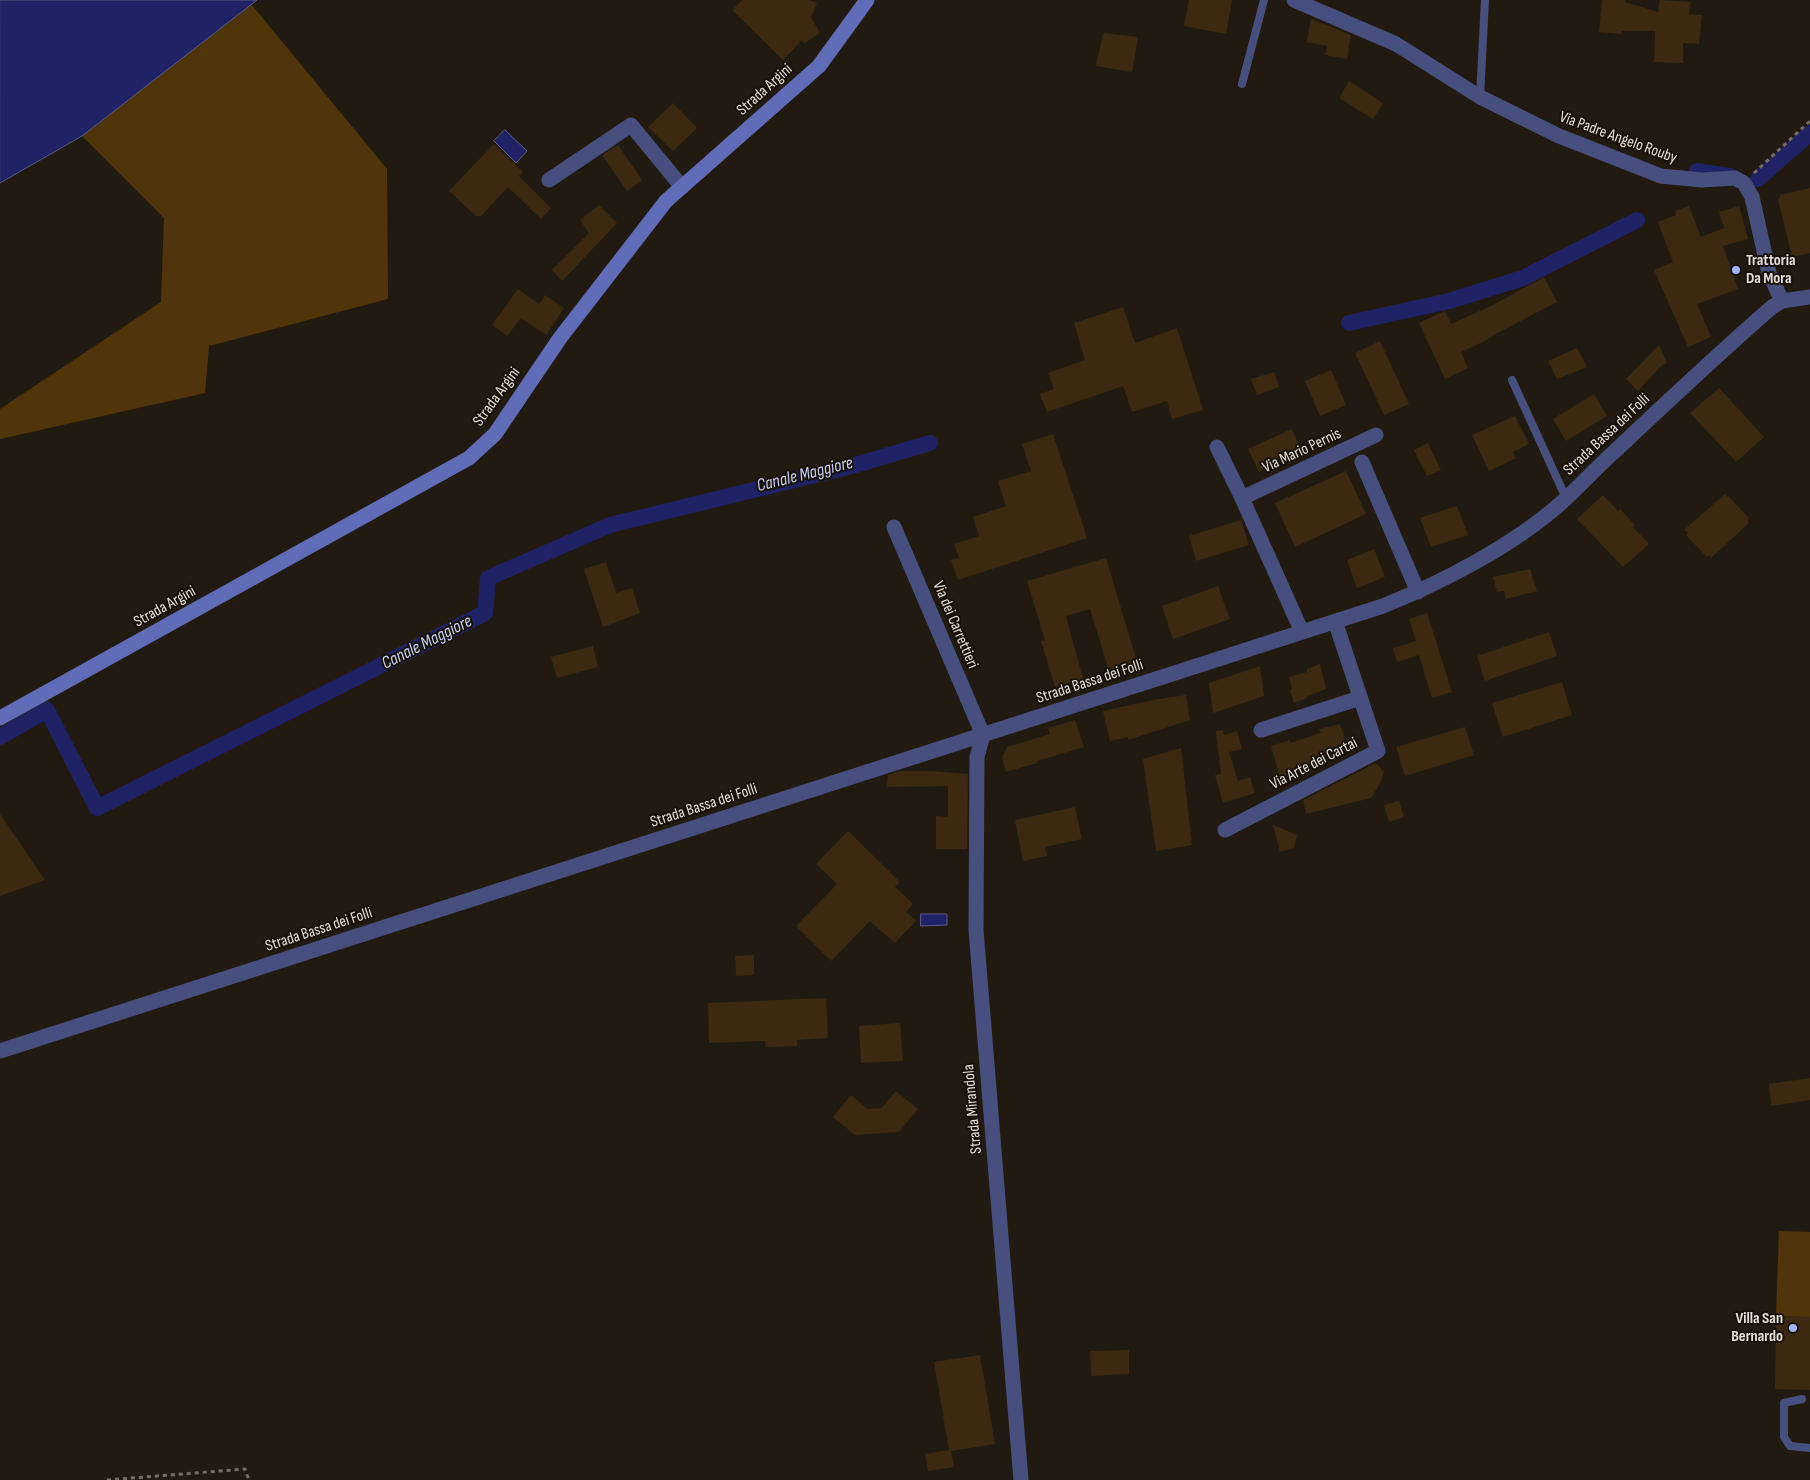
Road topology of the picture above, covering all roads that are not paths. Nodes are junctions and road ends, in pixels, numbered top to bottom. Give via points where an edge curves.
1 (866, 0) edge
2 (1264, 0) edge
3 (1294, 0) edge
4 (1485, 0) edge
5 (1242, 84) dead end
6 (1480, 97) junction
7 (549, 180) dead end
8 (682, 187) junction
9 (1810, 298) edge
10 (1782, 301) junction
11 (1512, 380) dead end
12 (1376, 435) dead end
13 (1217, 447) dead end
14 (1362, 462) dead end
15 (1242, 498) junction
16 (1566, 498) junction
17 (894, 528) dead end
18 (1418, 592) junction
19 (1335, 621) junction
20 (1302, 632) junction
21 (1360, 698) junction
22 (0, 718) edge
23 (1261, 730) dead end
24 (983, 735) junction
25 (1225, 830) dead end
26 (0, 1051) edge
27 (1802, 1399) dead end
28 (1810, 1448) edge
29 (1021, 1480) edge

1 - 8 main road, Strada Argini via 818,66
2 - 5 lane
3 - 6 street, Via Padre Angelo Rouby via 1396,44
4 - 6 lane
6 - 10 street, Via Padre Angelo Rouby via 1559,136 1661,176 1702,180 1735,178 1744,183 1752,196 1769,273
7 - 8 street via 632,125
8 - 22 main road, Strada Argini via 666,201 560,338 495,434 469,458
9 - 10 street
10 - 16 street, Strada Bassa dei Folli via 1736,338
11 - 16 lane
12 - 15 street, Via Mario Pernis
13 - 15 street
14 - 18 street
15 - 20 street
16 - 18 street, Strada Bassa dei Folli via 1486,555
17 - 24 street, Via dei Carrettieri
18 - 19 street, Strada Bassa dei Folli
19 - 20 street, Strada Bassa dei Folli
19 - 21 street, Via Arte dei Cartai
20 - 24 street, Strada Bassa dei Folli
21 - 23 street
21 - 25 street, Via Arte dei Cartai via 1378,751
24 - 26 street, Strada Bassa dei Folli
24 - 29 street, Strada Mirandola via 977,757 976,930
27 - 28 lane via 1784,1404 1784,1437 1790,1446

